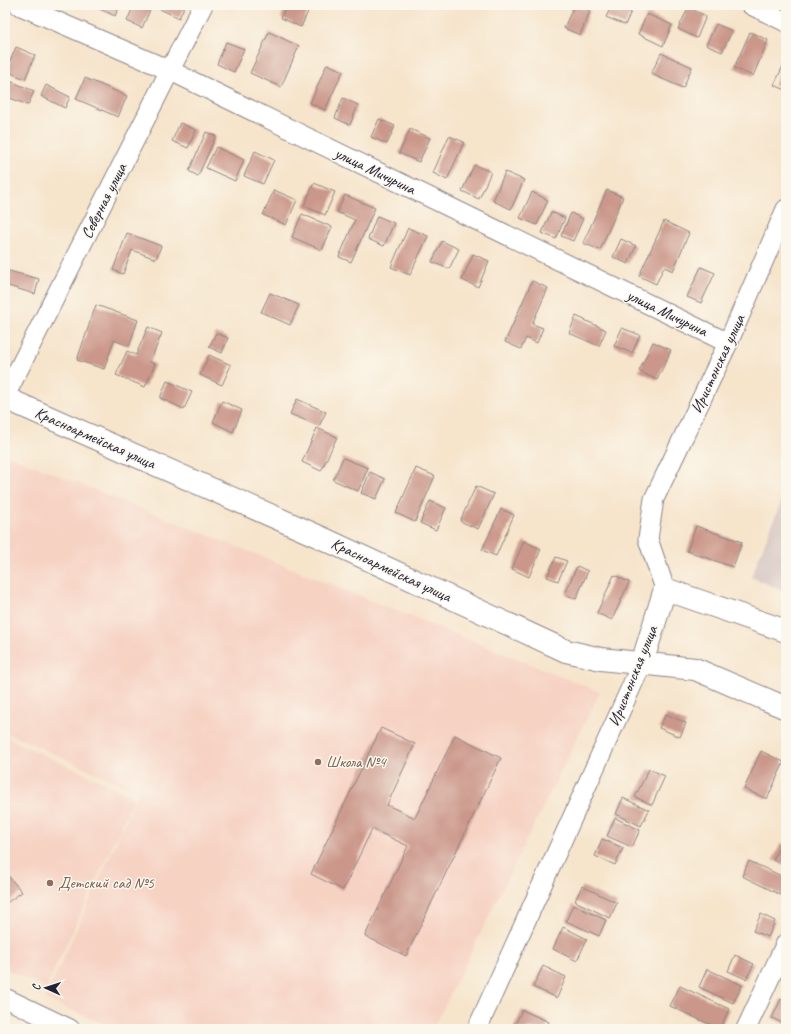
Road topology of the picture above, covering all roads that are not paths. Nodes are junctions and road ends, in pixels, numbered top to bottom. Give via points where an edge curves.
1 (19, 5) edge
2 (203, 5) edge
3 (751, 5) edge
4 (786, 22) edge
5 (171, 70) junction
6 (786, 208) edge
7 (728, 343) junction
8 (5, 397) edge
9 (666, 589) junction
10 (786, 632) edge
11 (642, 663) junction
12 (786, 708) edge
13 (786, 943) edge
14 (5, 998) edge
15 (70, 1029) edge
16 (477, 1029) edge
17 (746, 1029) edge

1 - 5 street, улица Мичурина
2 - 5 street, Северная улица
3 - 4 street
5 - 7 street, улица Мичурина
5 - 8 street, Северная улица
6 - 7 street, Иристонская улица
7 - 9 street, Иристонская улица via 654,499 648,539
8 - 11 street, Красноармейская улица via 322,538 566,651 601,659
9 - 10 street
9 - 11 street, Иристонская улица
11 - 12 street, Красноармейская улица via 695,669
11 - 16 street, Иристонская улица
13 - 17 street
14 - 15 street

